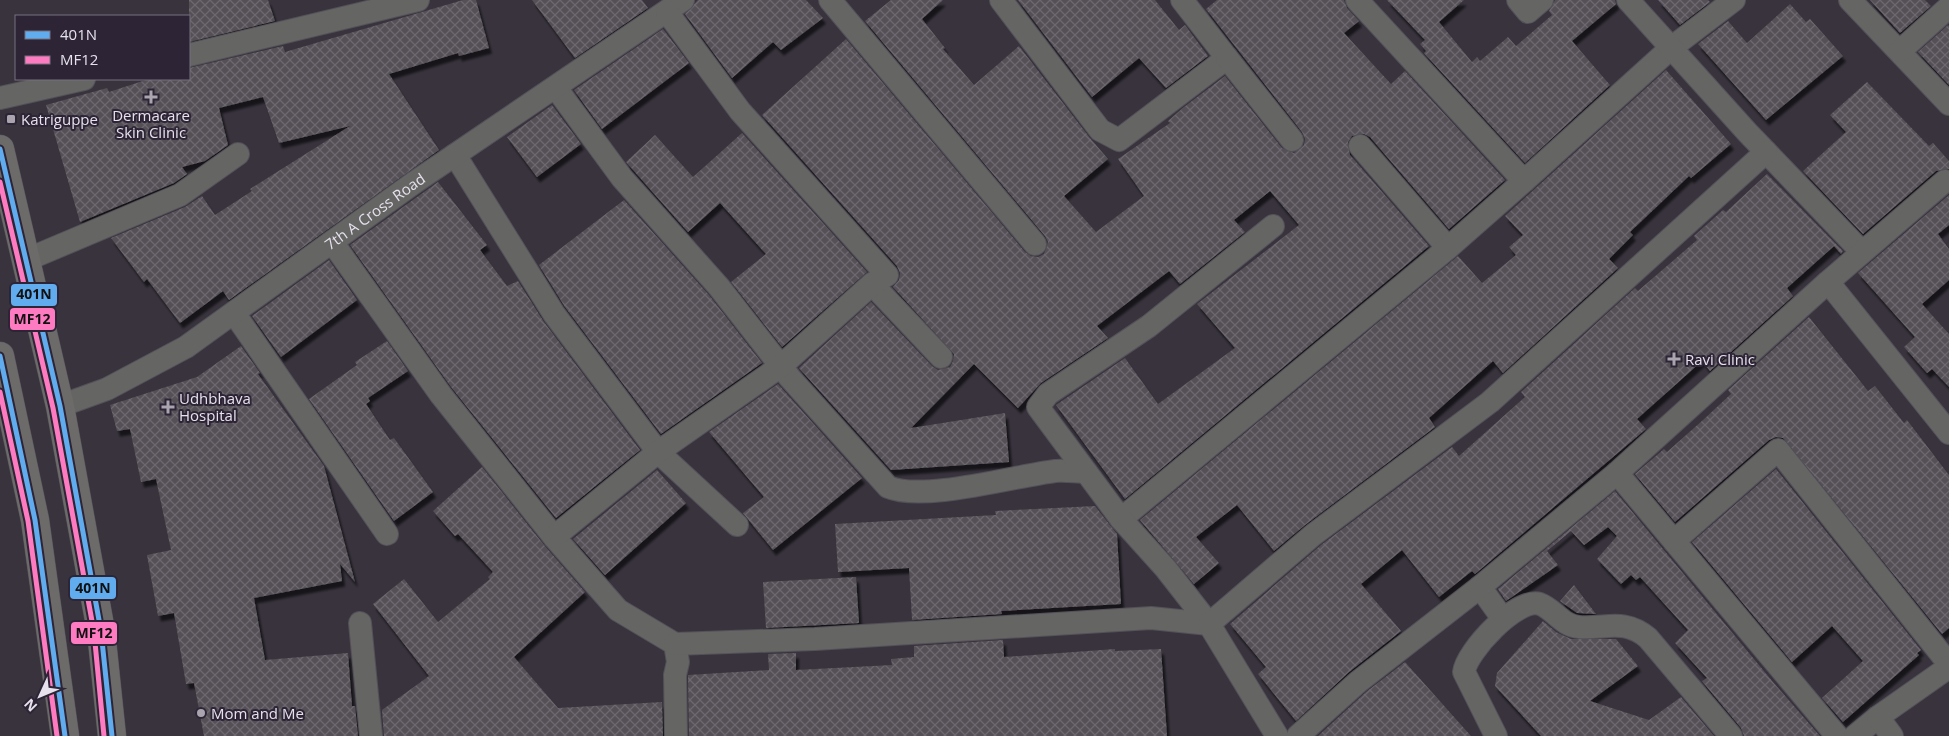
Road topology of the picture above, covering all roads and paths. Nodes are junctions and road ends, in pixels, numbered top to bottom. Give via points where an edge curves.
1 (418, 0) edge
2 (830, 0) edge
3 (1000, 0) edge
4 (1182, 0) edge
5 (1357, 0) edge
6 (1518, 0) edge
7 (1542, 0) edge
8 (1628, 0) edge
9 (1734, 0) edge
10 (1850, 0) edge
11 (675, 6) edge
12 (1949, 6) edge
13 (1671, 48) junction
14 (1900, 51) junction
15 (190, 55) edge
16 (1227, 58) junction
17 (80, 80) edge
18 (556, 88) junction
19 (0, 98) edge
20 (1949, 104) edge
21 (1292, 140) dead end
22 (1360, 146) dead end
23 (0, 149) edge
24 (1766, 152) junction
25 (238, 154) dead end
26 (455, 155) junction
27 (1524, 181) junction
28 (1948, 182) edge
29 (1273, 226) dead end
30 (332, 242) junction
31 (1035, 244) dead end
32 (1448, 248) junction
33 (1862, 252) junction
34 (26, 260) junction
35 (1828, 282) junction
36 (872, 284) junction
37 (234, 313) junction
38 (0, 356) edge
39 (941, 357) dead end
40 (781, 366) junction
41 (60, 406) junction
42 (1949, 433) edge
43 (658, 452) junction
44 (1086, 472) junction
45 (1617, 473) junction
46 (1121, 519) junction
47 (738, 526) dead end
48 (387, 534) dead end
49 (554, 537) junction
50 (1674, 541) junction
51 (1480, 587) junction
52 (1503, 620) junction
53 (360, 623) dead end
54 (1209, 624) junction
55 (675, 644) junction
56 (1949, 666) edge
57 (1878, 717) junction
58 (65, 736) edge
59 (112, 736) edge
60 (371, 736) edge
61 (676, 736) edge
62 (1277, 736) edge
63 (1298, 736) edge
64 (1496, 736) edge
65 (1731, 736) edge
66 (1836, 736) edge
67 (1855, 736) edge
68 (1892, 736) edge

1 - 15 street
2 - 31 street
3 - 16 street via 1100,130 1119,140
4 - 16 street
5 - 27 street
6 - 7 street via 1528,12
8 - 13 street
9 - 13 street
10 - 14 street
11 - 18 street, 7th A Cross Road
11 - 36 street via 740,111 887,275
12 - 14 street
13 - 24 street
13 - 27 street
14 - 20 street
16 - 21 street
17 - 19 street
18 - 26 street, 7th A Cross Road
18 - 40 street via 622,178 719,287
22 - 32 street
23 - 34 highway
24 - 33 street
24 - 54 street via 1490,402 1313,535
25 - 34 street via 180,196
26 - 30 street, 7th A Cross Road
26 - 43 street via 554,314
27 - 32 street
28 - 33 street
29 - 44 street via 1149,326 1048,394 1038,408
30 - 37 street, 7th A Cross Road
30 - 49 street via 441,395
32 - 46 street
33 - 35 street
34 - 41 highway
35 - 42 street
35 - 45 street
36 - 39 street
36 - 40 street
37 - 41 street, 7th A Cross Road via 186,347 107,389
37 - 48 street
38 - 58 highway via 35,520
40 - 43 street
40 - 44 street via 866,465 888,487 897,491 926,492 1057,471
41 - 59 highway via 100,622
43 - 47 street
43 - 49 street
44 - 46 street
45 - 50 street
45 - 51 street
46 - 54 street
49 - 55 street via 618,610
50 - 56 street via 1778,450
50 - 66 street
51 - 52 street
51 - 63 street via 1358,682
52 - 64 street via 1472,652 1464,672
52 - 65 street via 1528,604 1541,604 1576,628 1625,625 1638,630
53 - 60 street
54 - 55 street via 1151,618 815,639
54 - 62 street
55 - 61 street via 678,662 674,675
56 - 57 street
57 - 67 street
57 - 68 street

